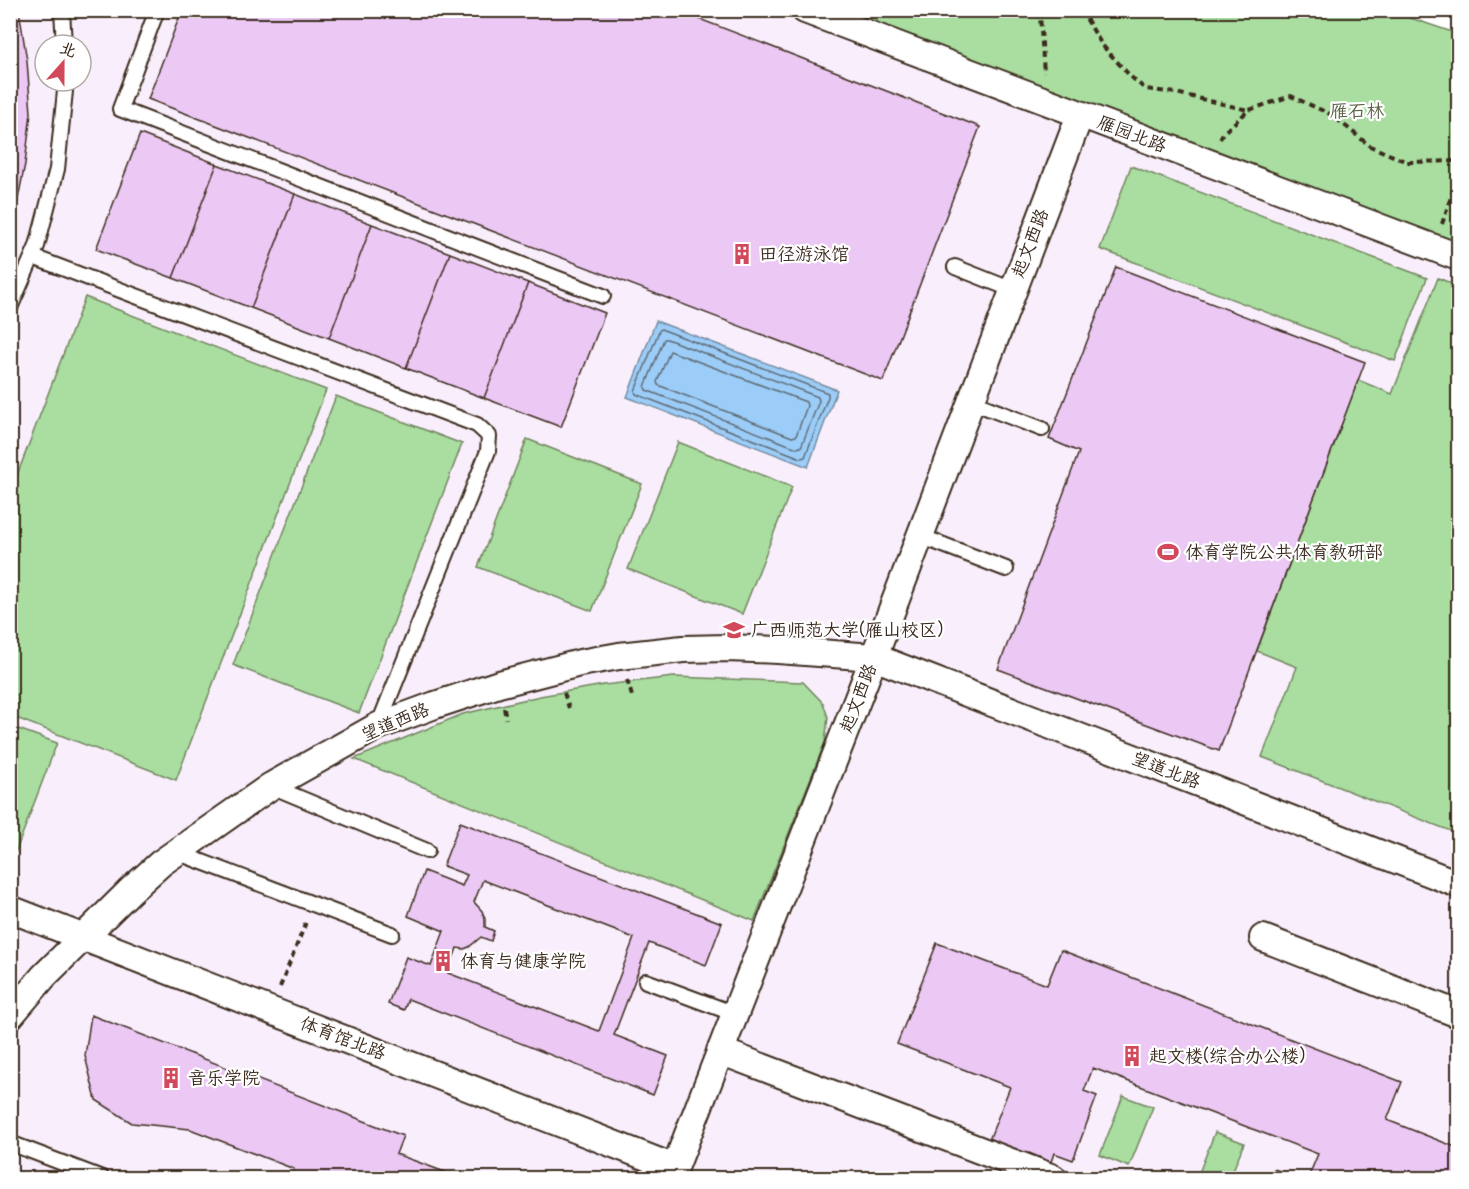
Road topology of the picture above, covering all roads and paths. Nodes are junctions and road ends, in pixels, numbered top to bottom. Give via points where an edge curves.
1 (62, 10) edge
2 (157, 10) edge
3 (805, 10) edge
4 (1041, 10) edge
5 (1082, 10) edge
6 (63, 33) edge
7 (1034, 74) dead end
8 (65, 93) edge
9 (1249, 110) junction
10 (1080, 114) junction
11 (1458, 161) edge
12 (1206, 162) junction
13 (1458, 176) edge
14 (1433, 247) junction
15 (33, 257) junction
16 (1458, 257) edge
17 (955, 267) dead end
18 (1013, 290) junction
19 (603, 296) dead end
20 (10, 308) edge
21 (970, 401) junction
22 (1042, 429) dead end
23 (920, 536) junction
24 (1006, 569) dead end
25 (874, 657) junction
26 (378, 726) junction
27 (271, 786) junction
28 (426, 851) dead end
29 (176, 852) junction
30 (1458, 884) edge
31 (313, 904) junction
32 (10, 909) edge
33 (392, 934) dead end
34 (82, 937) junction
35 (1263, 938) dead end
36 (646, 981) dead end
37 (271, 1010) junction
38 (735, 1014) junction
39 (1458, 1014) edge
40 (10, 1016) edge
41 (720, 1051) junction
42 (10, 1143) edge
43 (673, 1173) edge
44 (102, 1179) edge
45 (1053, 1179) edge

1 - 6 lane
2 - 19 lane via 120,109
3 - 10 street, 雁园北路
4 - 7 path via 1045,78
5 - 9 path via 1102,45 1145,89
8 - 15 lane via 57,169
9 - 11 path via 1291,96 1332,115 1370,146 1407,162
9 - 12 path via 1223,133
10 - 12 street, 雁园北路
10 - 18 street, 起文西路
12 - 14 street, 雁园北路
13 - 14 path
14 - 16 street, 雁园北路
15 - 20 lane
15 - 26 lane via 477,425 489,436 488,451
17 - 18 lane
18 - 21 street, 起文西路
21 - 22 lane
21 - 23 street, 起文西路
23 - 24 lane
23 - 25 street, 起文西路
25 - 26 street, 望道西路 via 728,648 619,656 499,684
25 - 30 street, 望道北路
25 - 38 street, 起文西路
26 - 27 street, 望道西路
27 - 28 lane
27 - 29 street, 望道西路
29 - 31 lane
29 - 34 street, 望道西路
31 - 33 lane
31 - 37 path
32 - 34 street, 体育馆北路
34 - 37 street, 体育馆北路
34 - 40 street, 望道西路
35 - 39 street
36 - 38 lane
37 - 43 street, 体育馆北路
38 - 41 street, 起文西路
41 - 43 street, 起文西路
41 - 45 street
42 - 44 lane

